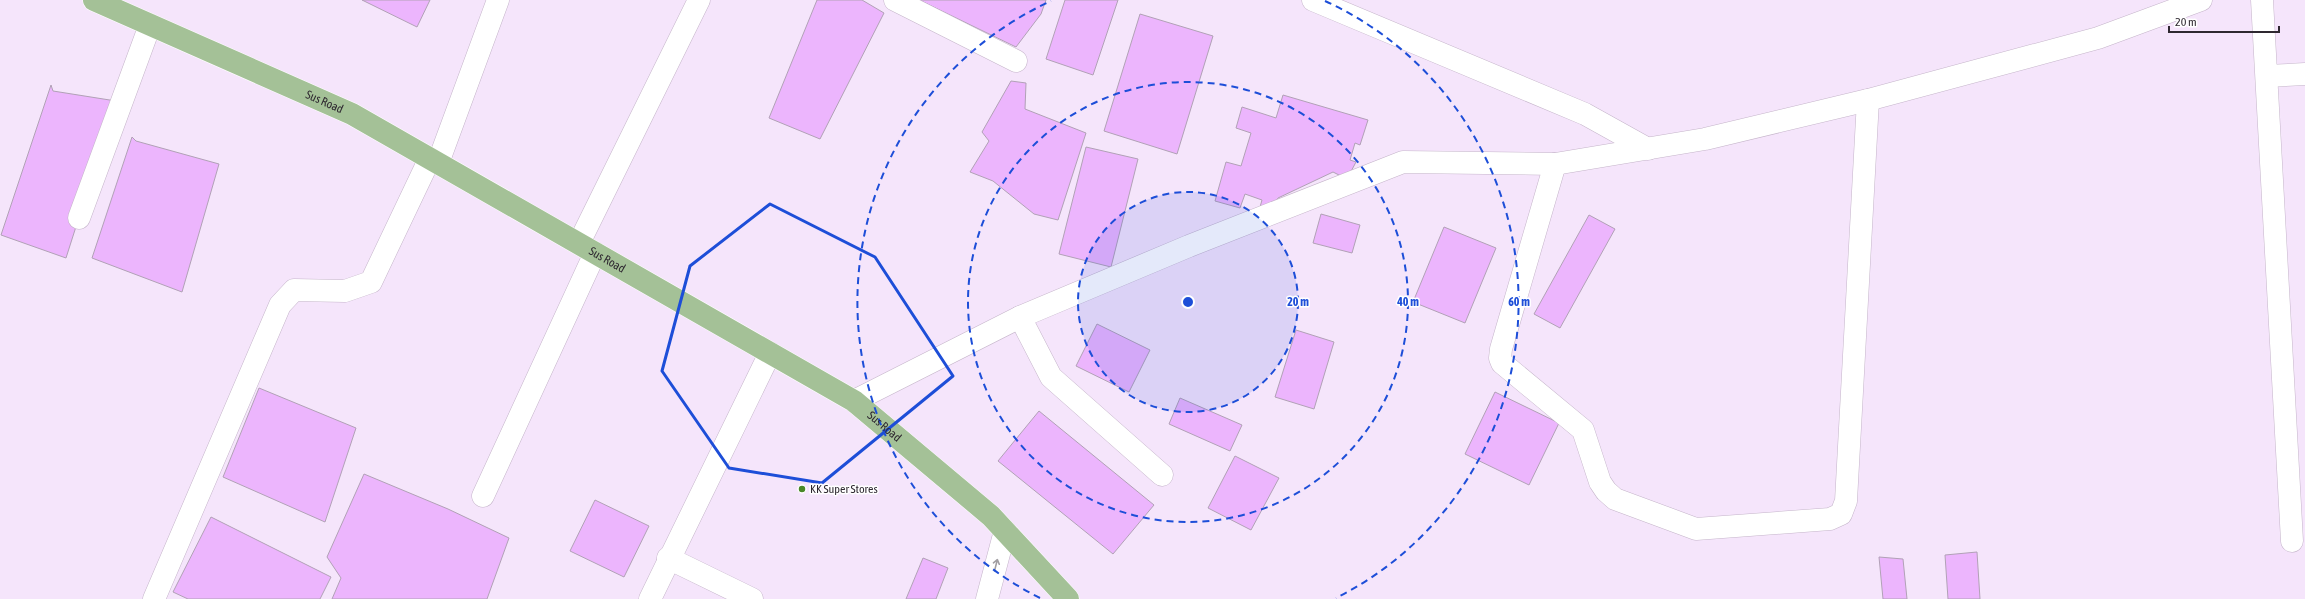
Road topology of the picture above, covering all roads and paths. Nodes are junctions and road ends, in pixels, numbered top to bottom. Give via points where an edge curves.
1 (94, 0) edge
2 (498, 0) edge
3 (699, 0) edge
4 (895, 0) edge
5 (1313, 0) edge
6 (2201, 0) edge
7 (2262, 0) edge
8 (150, 25) junction
9 (1016, 61) dead end
10 (2305, 74) edge
11 (2267, 76) junction
12 (1868, 100) junction
13 (1648, 149) junction
14 (434, 161) junction
15 (1555, 164) junction
16 (79, 218) dead end
17 (587, 248) junction
18 (1020, 316) junction
19 (770, 353) junction
20 (854, 401) junction
21 (1162, 475) dead end
22 (483, 496) dead end
23 (1005, 531) junction
24 (2292, 541) dead end
25 (668, 558) junction
26 (154, 599) edge
27 (650, 599) edge
28 (752, 599) edge
29 (987, 599) edge
30 (1068, 599) edge

1 - 8 main road, Sus Road
2 - 14 street
3 - 17 street
4 - 9 street
5 - 13 street via 1585,114
6 - 12 street via 2098,38
7 - 11 street
8 - 14 main road, Sus Road via 352,114
8 - 16 street
10 - 11 street
11 - 24 street
12 - 13 street via 1706,139
12 - 15 street via 1846,501 1841,514 1830,519 1696,530 1615,499 1600,482 1583,430 1502,363 1501,349
13 - 15 street
14 - 17 main road, Sus Road
14 - 26 street via 371,282 345,291 294,290 280,305
15 - 18 street via 1404,162 1189,246
17 - 19 main road, Sus Road
17 - 22 street
18 - 20 street
18 - 21 street via 1050,377
19 - 20 main road, Sus Road
19 - 25 street
20 - 23 main road, Sus Road via 991,516
29 -> 23 street
23 - 30 main road, Sus Road
25 - 27 street
25 - 28 street

